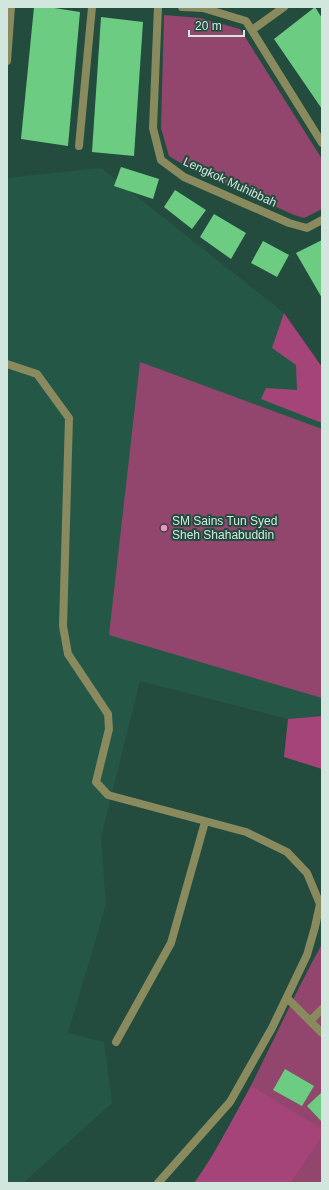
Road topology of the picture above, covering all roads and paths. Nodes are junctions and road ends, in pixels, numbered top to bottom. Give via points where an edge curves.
1 (11, 7) edge
2 (92, 7) edge
3 (158, 7) edge
4 (182, 7) edge
5 (284, 7) edge
6 (252, 30) junction
7 (7, 61) edge
8 (322, 143) edge
9 (79, 146) dead end
10 (322, 220) edge
11 (7, 364) edge
12 (205, 822) junction
13 (287, 998) junction
14 (322, 1009) edge
15 (310, 1021) junction
16 (322, 1033) edge
17 (116, 1042) dead end
18 (158, 1183) edge

1 - 7 street
2 - 9 street
3 - 10 street, Lengkok Muhibbah via 153,128 161,160 184,177 289,223 307,228
4 - 6 street via 203,8 246,22
5 - 6 street
6 - 8 street
11 - 12 street via 37,374 69,418 64,626 68,654 108,714 109,729 96,782 108,795
12 - 13 street via 246,832 287,852 307,873 320,904 307,955
12 - 17 street via 171,943
13 - 15 street
13 - 18 street via 230,1102
14 - 15 street
15 - 16 street

